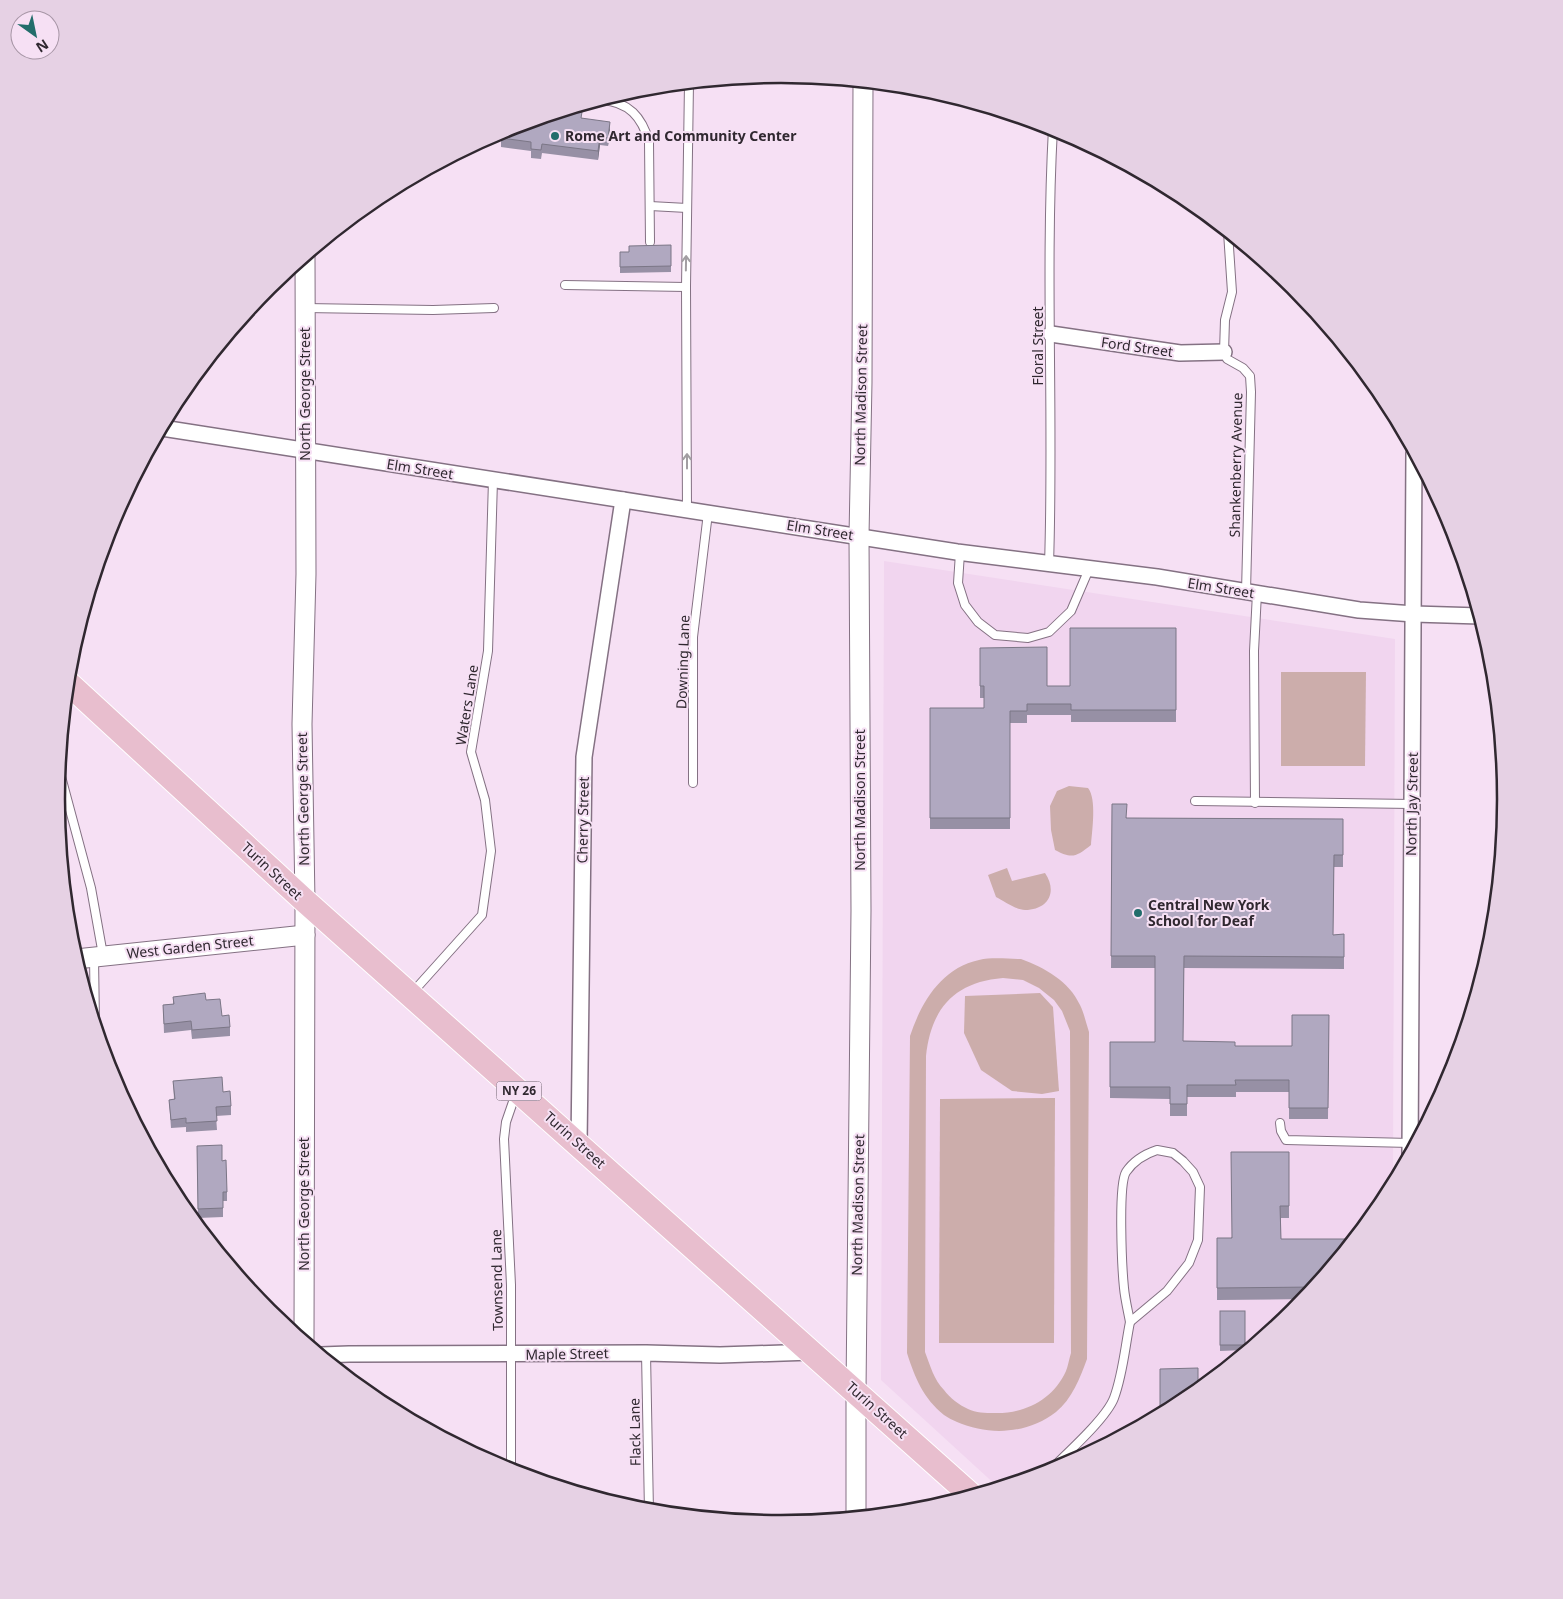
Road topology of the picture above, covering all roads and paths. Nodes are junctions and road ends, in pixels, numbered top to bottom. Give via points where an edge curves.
1 (863, 88) edge
2 (689, 89) edge
3 (617, 103) edge
4 (1053, 137) edge
5 (650, 206) junction
6 (687, 208) junction
7 (1229, 240) edge
8 (650, 242) dead end
9 (304, 266) edge
10 (565, 284) dead end
11 (686, 286) junction
12 (305, 308) junction
13 (494, 308) dead end
14 (1050, 334) junction
15 (1224, 352) junction
16 (168, 429) edge
17 (306, 451) junction
18 (1414, 464) edge
19 (493, 480) junction
20 (623, 500) junction
21 (687, 510) junction
22 (708, 513) junction
23 (859, 536) junction
24 (960, 553) junction
25 (1049, 564) junction
26 (1089, 569) junction
27 (1252, 592) junction
28 (1414, 614) junction
29 (1474, 616) edge
30 (74, 689) edge
31 (693, 782) dead end
32 (65, 792) edge
33 (1195, 801) dead end
34 (1255, 803) junction
35 (1412, 804) junction
36 (305, 901) junction
37 (305, 935) junction
38 (91, 958) edge
39 (411, 994) junction
40 (94, 1000) edge
41 (517, 1089) junction
42 (1280, 1123) dead end
43 (1410, 1143) edge
44 (579, 1144) junction
45 (1407, 1149) edge
46 (1130, 1322) junction
47 (304, 1333) edge
48 (812, 1352) junction
49 (646, 1353) junction
50 (510, 1354) junction
51 (330, 1355) edge
52 (856, 1391) junction
53 (1064, 1458) edge
54 (511, 1463) edge
55 (967, 1492) edge
56 (649, 1503) edge
57 (856, 1512) edge

1 - 23 street, North Madison Street
2 - 6 lane
3 - 5 lane via 636,115 645,127 649,142
4 - 14 lane, Floral Street
5 - 6 lane
5 - 8 lane
11 -> 6 lane
7 - 15 lane via 1232,292 1225,320
9 - 12 street, North George Street
10 - 11 lane
21 -> 11 lane
12 - 13 lane
12 - 17 street, North George Street
14 - 15 street, Ford Street via 1180,353
14 - 25 lane, Floral Street via 1052,488
15 - 27 lane, Shankenberry Avenue via 1250,376
16 - 17 street, Elm Street
17 - 19 street, Elm Street
17 - 36 street, North George Street via 302,724
18 - 28 street, North Jay Street
19 - 20 street, Elm Street
19 - 39 lane, Waters Lane via 488,651 471,752 484,800 491,851 482,915
20 - 21 street, Elm Street
20 - 44 street, Cherry Street via 584,757
21 - 22 street, Elm Street
22 - 23 street, Elm Street
22 - 31 lane, Downing Lane via 693,637
23 - 24 street, Elm Street
23 - 52 street, North Madison Street via 861,910
24 - 25 street, Elm Street
24 - 26 lane via 958,583 965,606 995,635 1028,638 1049,632 1071,611
25 - 26 street, Elm Street
26 - 27 street, Elm Street
27 - 28 street, Elm Street via 1359,610
27 - 34 lane, Shankenberry Avenue
28 - 29 street, Elm Street
28 - 35 street, North Jay Street
30 - 36 main road, Turin Street / NY 26
32 - 38 lane via 91,888
33 - 34 lane
34 - 35 lane
35 - 43 street, North Jay Street
36 - 37 street, North George Street
36 - 39 main road, Turin Street / NY 26
37 - 38 street, West Garden Street
37 - 47 street, North George Street
38 - 40 lane
39 - 41 main road, Turin Street / NY 26
41 - 44 main road, Turin Street / NY 26
41 - 50 lane, Townsend Lane via 504,1139 511,1285
42 - 45 lane via 1286,1140
44 - 48 main road, Turin Street / NY 26
46 - 46 lane via 1167,1291 1190,1263 1198,1240 1200,1187 1184,1161 1157,1150 1143,1155 1123,1180 1124,1289
46 - 53 lane via 1113,1400
48 - 49 street, Maple Street
48 - 52 main road, Turin Street / NY 26
49 - 50 street, Maple Street
49 - 56 lane, Flack Lane
50 - 51 street, Maple Street
50 - 54 lane, Townsend Lane
52 - 55 main road, Turin Street / NY 26
52 - 57 street, North Madison Street

